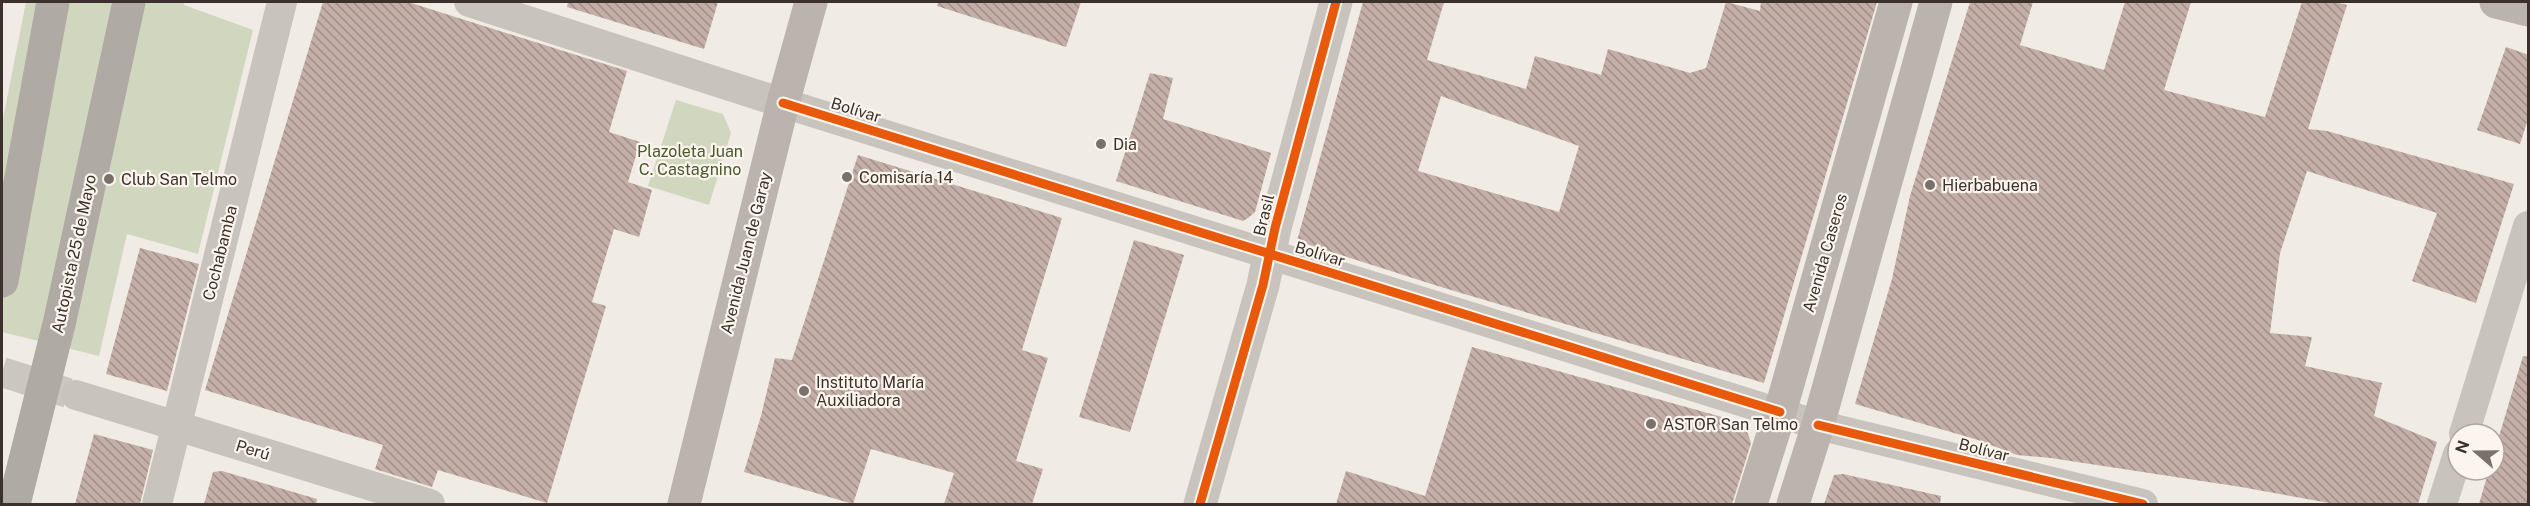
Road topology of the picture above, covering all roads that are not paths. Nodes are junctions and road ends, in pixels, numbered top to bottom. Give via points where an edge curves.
1 (47, 2) edge
2 (53, 2) edge
3 (129, 2) edge
4 (282, 2) edge
5 (469, 2) edge
6 (811, 2) edge
7 (1336, 2) edge
8 (1896, 2) edge
9 (1936, 2) edge
10 (2496, 2) edge
11 (2529, 10) edge
12 (44, 49) junction
13 (783, 103) junction
14 (2529, 226) edge
15 (1270, 254) junction
16 (2, 281) edge
17 (76, 395) tunnel mouth
18 (1780, 412) junction
19 (2468, 422) edge
20 (1818, 425) junction
21 (177, 426) junction
22 (2449, 482) edge
23 (14, 504) edge
24 (157, 504) edge
25 (430, 504) edge
26 (684, 504) edge
27 (1200, 504) edge
28 (1751, 504) edge
29 (1792, 504) edge
30 (2143, 504) edge
31 (2442, 504) edge

1 - 12 highway
2 - 12 highway
3 - 23 highway, Autopista 25 de Mayo, bridge via 60,320
4 - 21 street, Cochabamba
5 - 13 street, Bolívar
6 - 13 main road, Avenida Juan de Garay
7 - 15 street, Brasil
8 - 18 main road, Avenida Caseros
9 - 20 main road
10 - 11 main road
12 - 16 highway
13 - 15 street, Bolívar
13 - 26 main road, Avenida Juan de Garay
14 - 19 street
15 - 18 street, Bolívar
15 - 27 street, Brasil
17 - 21 street, Perú
18 - 20 street, Bolívar
18 - 28 main road, Avenida Caseros
20 - 29 main road
20 - 30 street, Bolívar
21 - 24 street, Cochabamba
21 - 25 street, Perú
22 - 31 street

